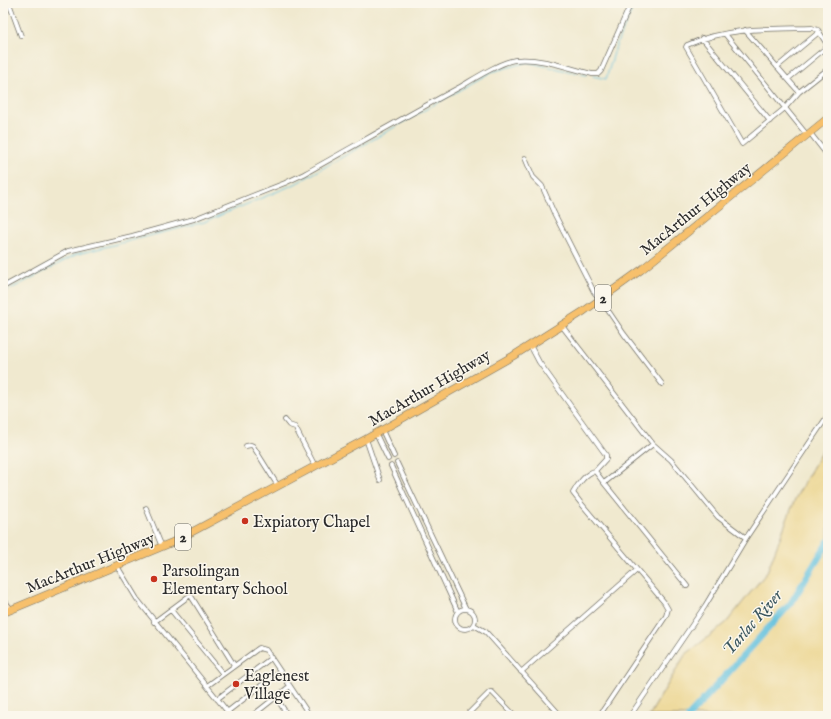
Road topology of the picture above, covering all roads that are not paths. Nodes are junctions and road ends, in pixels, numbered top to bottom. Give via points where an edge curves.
1 (9, 3) edge
2 (631, 3) edge
3 (745, 30) junction
4 (819, 32) junction
5 (725, 34) junction
6 (21, 36) dead end
7 (702, 38) junction
8 (828, 46) edge
9 (777, 67) junction
10 (828, 69) edge
11 (788, 79) junction
12 (799, 92) junction
13 (784, 108) junction
14 (828, 118) edge
15 (770, 121) junction
16 (809, 134) junction
17 (828, 156) edge
18 (525, 158) dead end
19 (3, 287) edge
20 (600, 300) junction
21 (562, 326) junction
22 (530, 345) junction
23 (662, 384) dead end
24 (828, 415) edge
25 (285, 420) dead end
26 (379, 432) junction
27 (366, 439) junction
28 (653, 444) junction
29 (246, 446) dead end
30 (394, 456) dead end
31 (388, 459) dead end
32 (397, 463) dead end
33 (391, 466) dead end
34 (315, 467) junction
35 (595, 471) junction
36 (380, 480) dead end
37 (604, 483) junction
38 (279, 486) junction
39 (415, 500) junction
40 (409, 504) junction
41 (146, 508) dead end
42 (431, 534) junction
43 (424, 538) junction
44 (746, 538) junction
45 (162, 547) junction
46 (117, 566) junction
47 (447, 569) junction
48 (637, 570) junction
49 (440, 572) junction
50 (687, 586) dead end
51 (3, 600) edge
52 (10, 609) junction
53 (466, 609) junction
54 (171, 610) junction
55 (458, 612) junction
56 (3, 613) edge
57 (154, 622) junction
58 (474, 624) junction
59 (271, 658) junction
60 (234, 665) junction
61 (280, 671) junction
62 (521, 672) junction
63 (222, 674) junction
64 (207, 686) junction
65 (290, 686) junction
66 (276, 697) junction
67 (217, 699) junction
68 (227, 712) junction
69 (231, 716) edge
70 (252, 716) edge
71 (288, 716) edge
72 (310, 716) edge
73 (466, 716) edge
74 (515, 716) edge
75 (561, 716) edge
76 (599, 716) edge
77 (630, 716) edge

1 - 6 street
2 - 19 street via 598,74 531,60 509,61 285,183 178,224 68,251
3 - 4 street via 816,28
3 - 5 street
3 - 9 street
4 - 8 street
4 - 9 street
5 - 7 street
5 - 13 street
7 - 15 street
7 - 15 street via 686,47 741,144
8 - 11 street
9 - 11 street
10 - 12 street
11 - 12 street
12 - 13 street
13 - 15 street
13 - 16 street
14 - 16 highway, MacArthur Highway / 2
16 - 17 street
16 - 20 highway, MacArthur Highway / 2 via 641,270
18 - 20 street
20 - 21 highway, MacArthur Highway / 2
20 - 23 street
21 - 22 highway, MacArthur Highway / 2
21 - 28 street
22 - 26 highway, MacArthur Highway / 2
22 - 35 street via 539,362 606,455 606,459
24 - 44 street
25 - 34 street via 295,427
26 - 27 highway, MacArthur Highway / 2
26 - 30 street
26 - 31 street
27 - 34 highway, MacArthur Highway / 2
27 - 36 street
28 - 37 street
28 - 44 street via 671,460 718,517
29 - 38 street via 253,446
32 - 39 street
33 - 40 street
34 - 38 highway, MacArthur Highway / 2
35 - 37 street
35 - 48 street via 592,471 573,493
37 - 50 street
38 - 45 highway, MacArthur Highway / 2
39 - 40 street
39 - 42 street
40 - 43 street
41 - 45 street
42 - 43 street
42 - 47 street
43 - 49 street
44 - 77 street via 705,606
45 - 46 highway, MacArthur Highway / 2
46 - 52 highway, MacArthur Highway / 2
46 - 57 street
47 - 49 street
47 - 53 street
48 - 62 street
48 - 76 street via 668,609 666,616
49 - 55 street
51 - 52 street
52 - 56 highway, MacArthur Highway / 2
53 - 55 street
53 - 58 street via 475,614
54 - 57 street
54 - 60 street via 189,596 193,598
54 - 63 street
55 - 58 street via 455,620 461,629 467,630
57 - 64 street
58 - 62 street via 486,632
59 - 60 street via 266,650 259,648
59 - 61 street
59 - 67 street
60 - 63 street
61 - 65 street
61 - 68 street
62 - 75 street
63 - 64 street
64 - 67 street
65 - 66 street
65 - 72 street
66 - 70 street
66 - 71 street
67 - 68 street
68 - 69 street
73 - 74 street via 492,692

